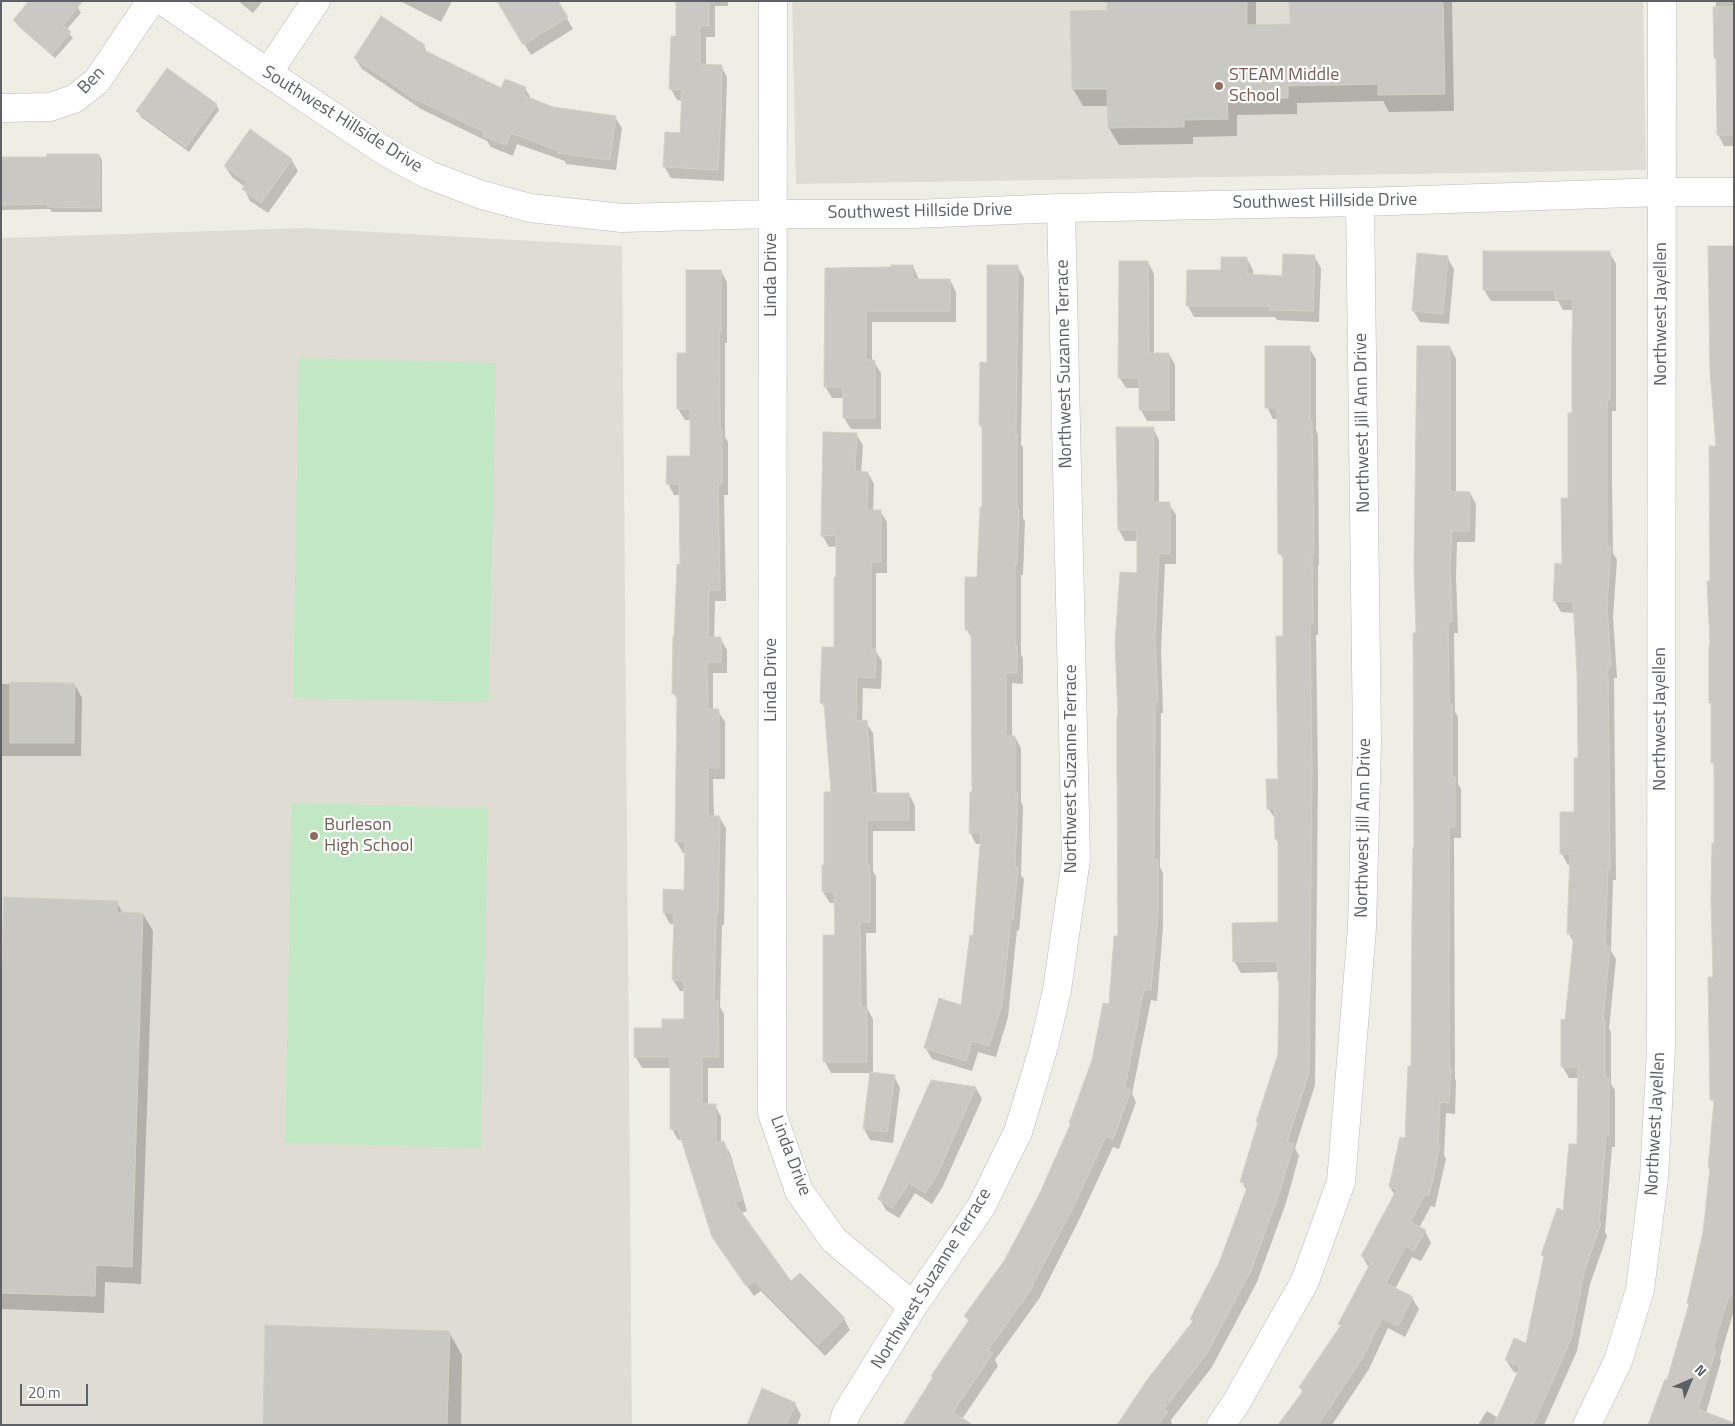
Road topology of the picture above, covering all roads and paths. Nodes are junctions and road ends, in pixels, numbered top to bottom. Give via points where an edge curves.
1 (151, 1) edge
2 (163, 1) edge
3 (316, 1) edge
4 (773, 1) edge
5 (1662, 1) edge
6 (268, 73) junction
7 (1, 108) edge
8 (1662, 192) junction
9 (1734, 192) edge
10 (1360, 202) junction
11 (1061, 208) junction
12 (772, 214) junction
13 (913, 1306) junction
14 (843, 1425) edge
15 (1222, 1425) edge
16 (1588, 1425) edge

1 - 7 street, Ben via 97,81 74,99 50,107
2 - 6 street, Southwest Hillside Drive
3 - 6 street
4 - 12 street, Linda Drive
5 - 8 street, Northwest Jayellen
6 - 12 street, Southwest Hillside Drive via 406,163 479,194 530,208 622,218
8 - 9 street, Southwest Hillside Drive
8 - 10 street, Southwest Hillside Drive
8 - 16 street, Northwest Jayellen via 1661,1050 1654,1178 1640,1290 1618,1361
10 - 11 street, Southwest Hillside Drive
10 - 15 street, Northwest Jill Ann Drive via 1366,751 1362,928 1341,1182 1305,1281
11 - 12 street, Southwest Hillside Drive via 914,214
11 - 13 street, Northwest Suzanne Terrace via 1076,859 1057,990 1018,1132 981,1207
12 - 13 street, Linda Drive via 772,1112 799,1191 834,1240
13 - 14 street, Northwest Suzanne Terrace via 846,1414

